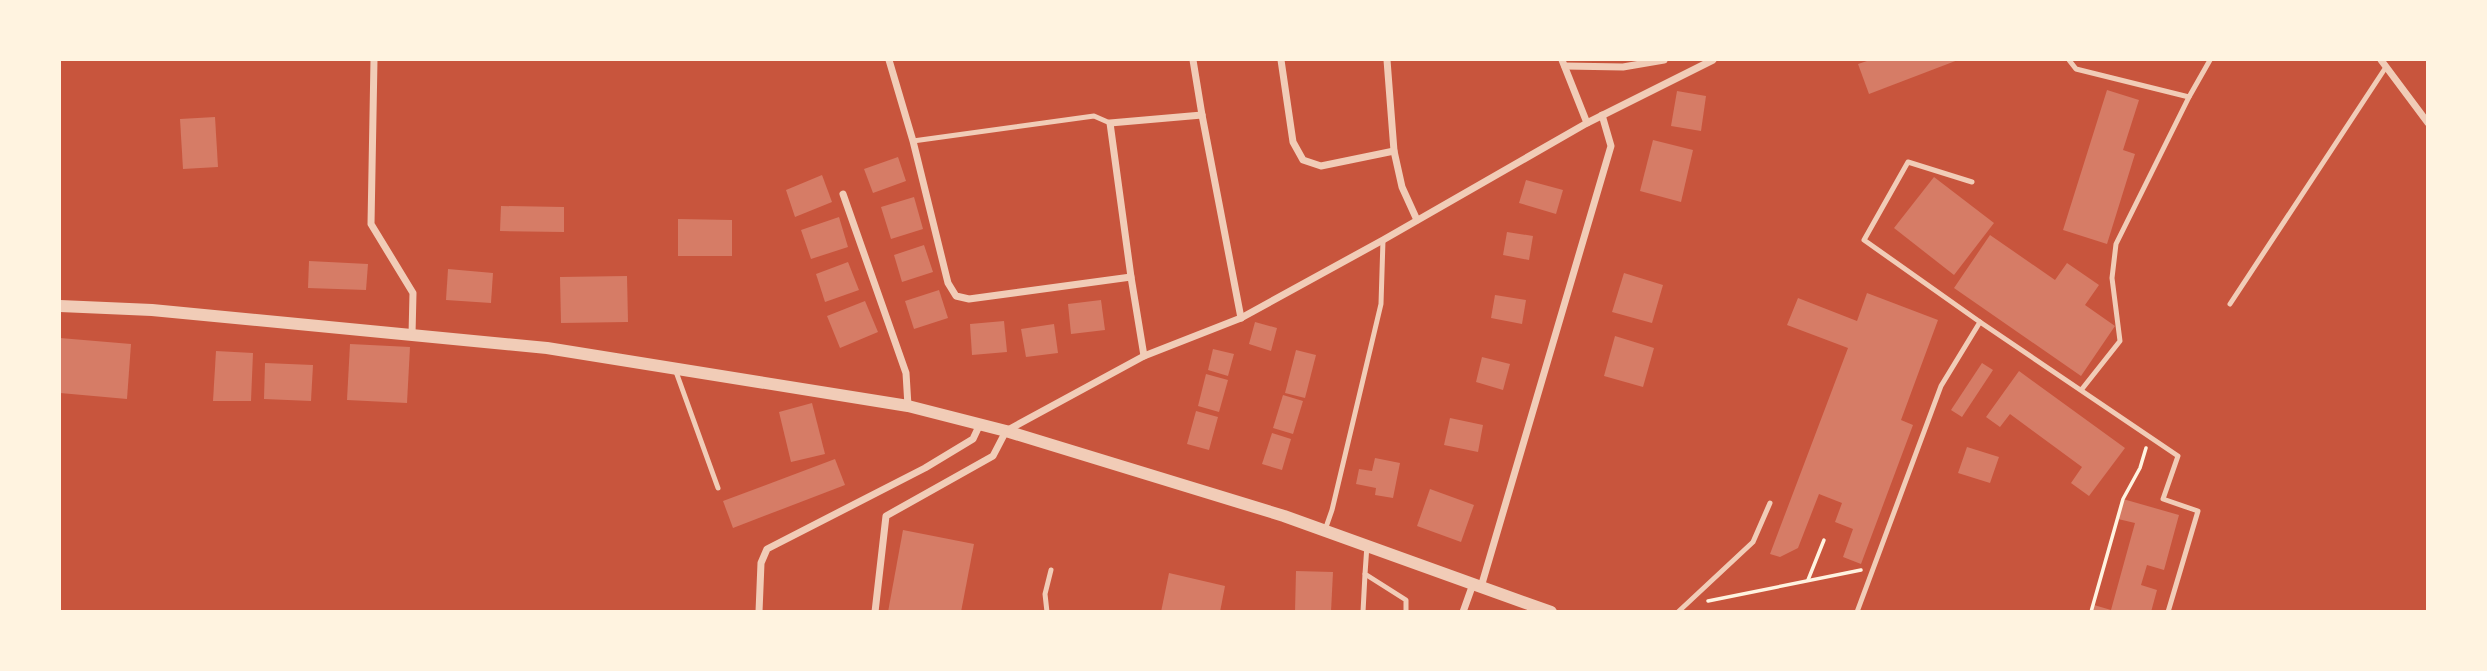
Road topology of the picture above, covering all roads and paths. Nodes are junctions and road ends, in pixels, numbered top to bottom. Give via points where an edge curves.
1 (374, 60) edge
2 (889, 60) edge
3 (1194, 60) edge
4 (1281, 60) edge
5 (1387, 60) edge
6 (1664, 60) edge
7 (1713, 60) edge
8 (2069, 60) edge
9 (2210, 60) edge
10 (2381, 60) edge
11 (1564, 63) edge
12 (2386, 67) junction
13 (2189, 97) junction
14 (1202, 115) junction
15 (1602, 115) junction
16 (1110, 123) junction
17 (1587, 123) junction
18 (2427, 123) edge
19 (913, 141) junction
20 (1394, 151) junction
21 (1972, 182) dead end
22 (843, 194) dead end
23 (1417, 220) junction
24 (1383, 240) junction
25 (1131, 278) junction
26 (2230, 304) dead end
27 (60, 306) edge
28 (1241, 318) junction
29 (1980, 322) junction
30 (412, 335) junction
31 (1144, 356) junction
32 (675, 369) junction
33 (2082, 389) junction
34 (908, 406) junction
35 (980, 424) junction
36 (1006, 431) junction
37 (2150, 437) junction
38 (718, 488) dead end
39 (1770, 503) dead end
40 (1325, 530) junction
41 (1824, 540) dead end
42 (1367, 545) junction
43 (1874, 567) junction
44 (1051, 570) dead end
45 (1365, 574) junction
46 (1808, 580) junction
47 (1477, 586) junction
48 (1686, 606) junction
49 (760, 611) edge
50 (875, 611) edge
51 (1047, 611) edge
52 (1363, 611) edge
53 (1406, 611) edge
54 (1463, 611) edge
55 (1551, 611) edge
56 (1678, 611) edge
57 (1857, 611) edge
58 (2091, 611) edge
59 (2168, 611) edge

1 - 30 street via 371,225 413,293
2 - 19 street
3 - 14 street
4 - 20 street via 1293,142 1303,160 1321,166
5 - 20 street
6 - 11 street via 1623,67
7 - 15 street
8 - 13 lane via 2077,69
9 - 13 lane
10 - 12 street
11 - 17 street
12 - 18 street
12 - 26 lane
13 - 33 lane via 2116,244 2112,278 2120,341
14 - 16 street
14 - 28 street
15 - 17 street
15 - 47 street via 1611,146
16 - 19 lane via 1094,116
16 - 25 street
17 - 23 street
19 - 25 street via 948,283 956,296 970,299
20 - 23 street via 1402,187
21 - 29 lane via 1908,162 1864,240
22 - 34 street via 906,373
23 - 24 street
24 - 28 street
24 - 40 lane via 1381,304
25 - 31 street
27 - 30 street via 152,310
28 - 31 street
29 - 33 lane
29 - 43 lane via 1941,386
30 - 32 street via 547,348
31 - 36 street
32 - 34 street
32 - 38 lane
33 - 37 lane
34 - 35 street
35 - 36 street
35 - 49 street via 973,439 925,468 767,548 761,563
36 - 40 street
36 - 50 street via 993,456 886,516
37 - 58 path via 2123,499
37 - 59 lane via 2178,456 2163,499 2198,511
39 - 48 lane via 1753,542
40 - 42 street
41 - 46 path
42 - 45 lane
42 - 47 street
43 - 46 path
43 - 57 lane
44 - 51 lane via 1045,594
45 - 52 lane
45 - 53 lane via 1406,600
46 - 48 path
47 - 54 street
47 - 55 street
48 - 56 lane

